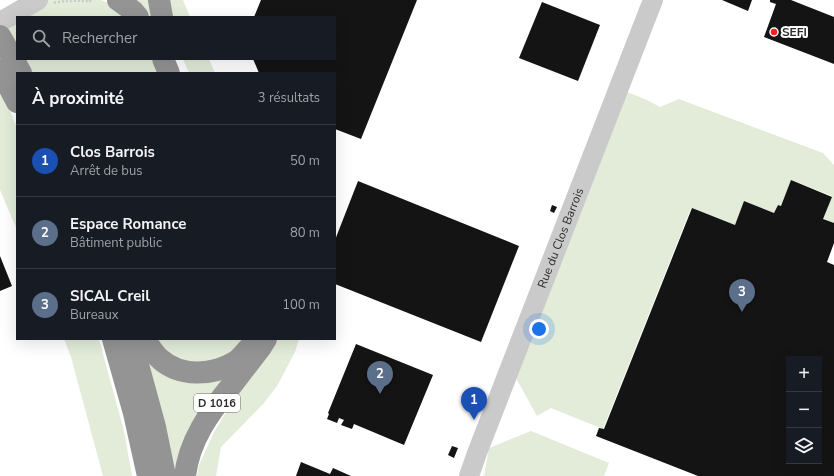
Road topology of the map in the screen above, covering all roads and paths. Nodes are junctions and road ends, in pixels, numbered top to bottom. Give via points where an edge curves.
1 (20, 0) edge
2 (90, 0) edge
3 (159, 0) edge
4 (653, 0) edge
5 (45, 2) edge
6 (0, 12) edge
7 (162, 16) edge
8 (0, 22) edge
9 (0, 36) edge
10 (163, 60) edge
11 (174, 60) edge
12 (12, 68) edge
13 (169, 72) edge
14 (180, 72) edge
15 (16, 95) edge
16 (113, 340) edge
17 (131, 340) edge
18 (146, 340) edge
19 (254, 340) edge
20 (265, 340) edge
21 (148, 476) edge
22 (165, 476) edge
23 (185, 476) edge
24 (469, 476) edge

1 - 6 street
2 - 5 path
3 - 7 highway
4 - 24 street, Rue du Clos Barrois
5 - 8 street
9 - 12 highway
10 - 13 highway
11 - 14 highway
12 - 15 highway
16 - 21 highway via 134,413
17 - 22 highway via 155,427
18 - 19 highway via 165,363 183,371 195,372 224,368 240,358
20 - 23 highway, D 1016 via 203,425 192,447

